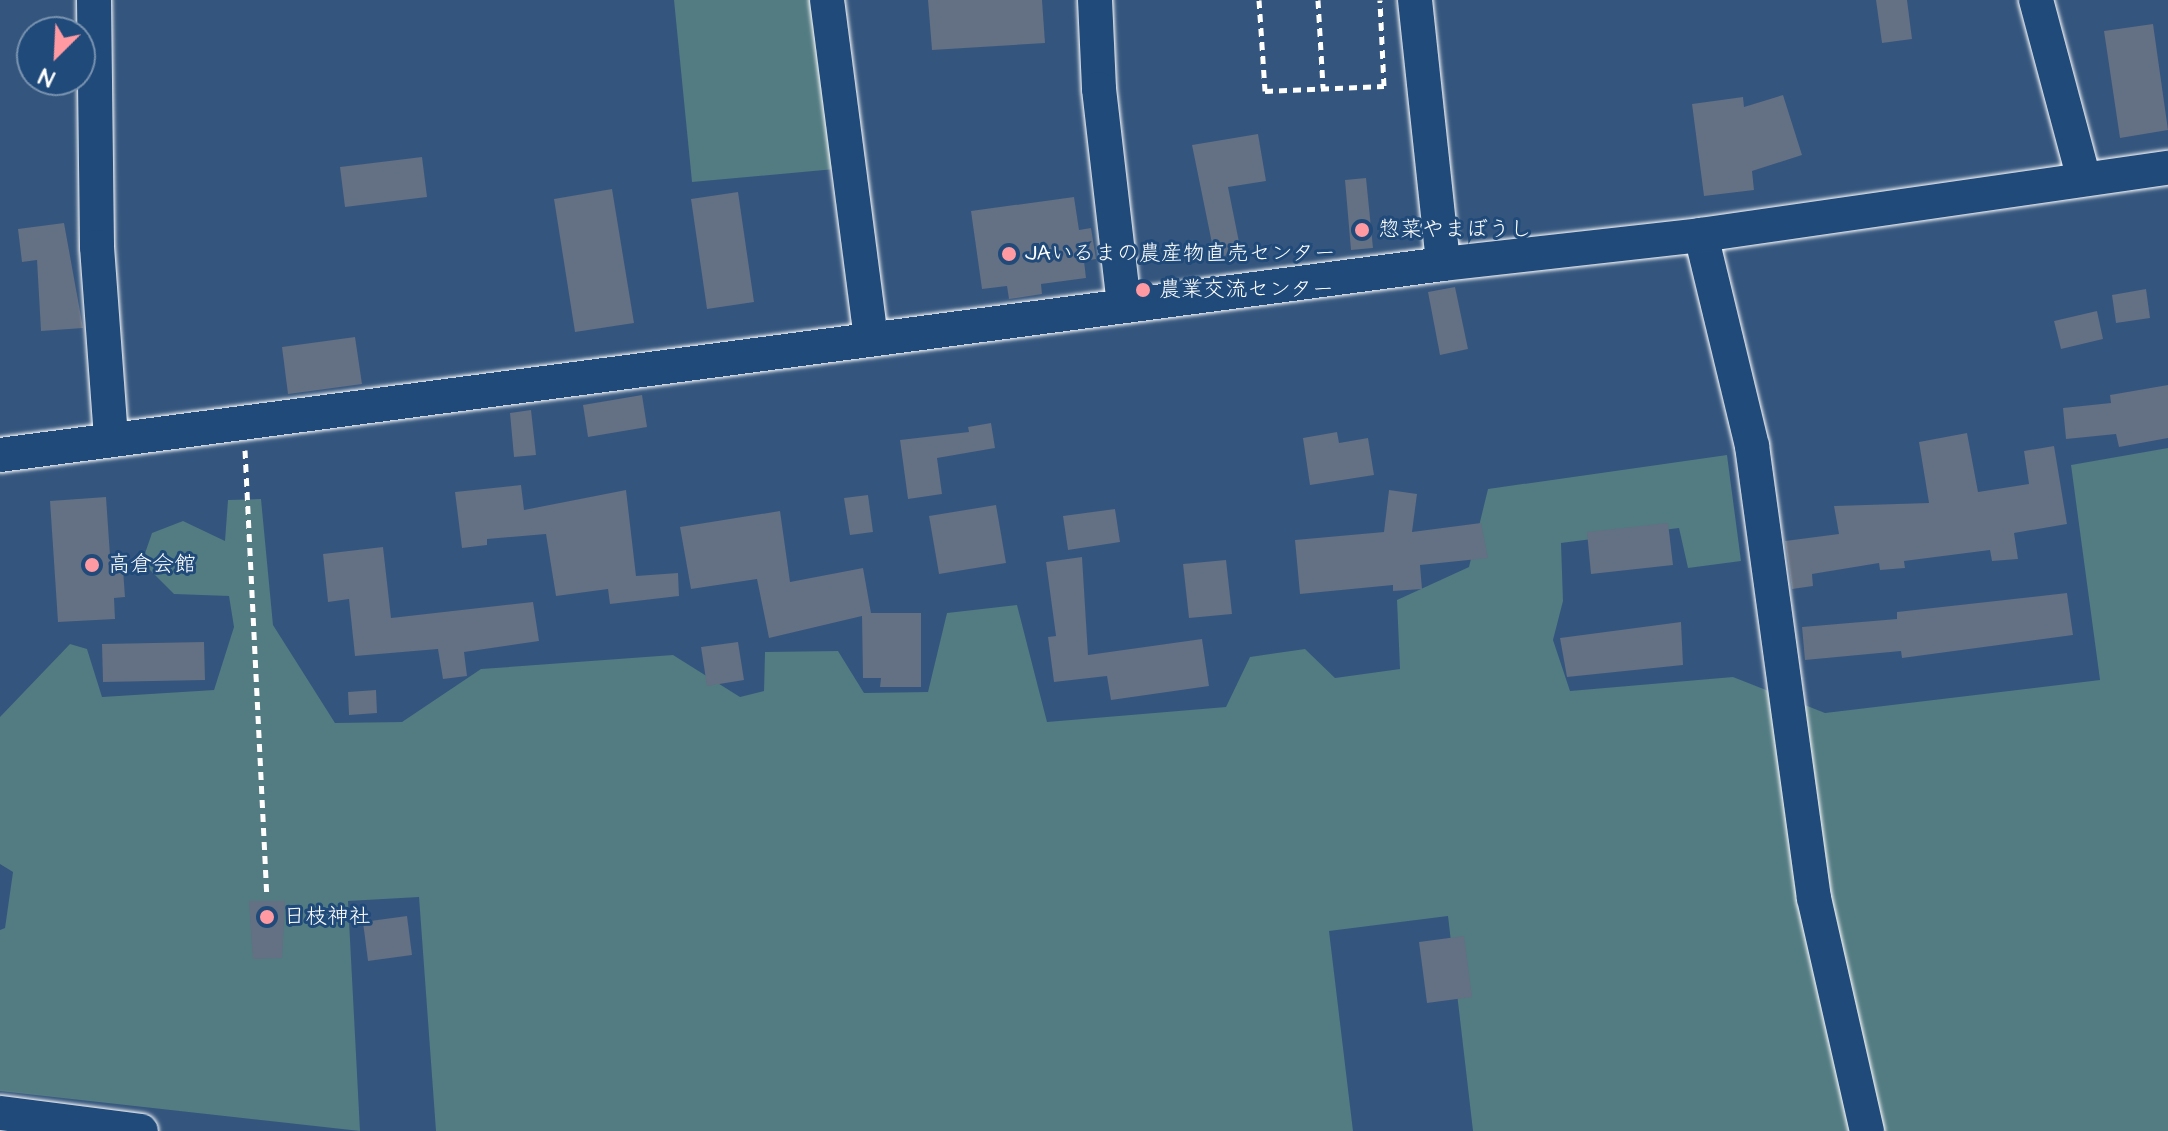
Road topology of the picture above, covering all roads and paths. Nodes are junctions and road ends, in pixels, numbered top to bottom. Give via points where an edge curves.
1 (94, 0) edge
2 (827, 0) edge
3 (1095, 0) edge
4 (1259, 0) edge
5 (1318, 0) edge
6 (1380, 0) edge
7 (1415, 0) edge
8 (2036, 0) edge
9 (1323, 88) junction
10 (2168, 168) edge
11 (2084, 179) junction
12 (1701, 235) junction
13 (1443, 264) junction
14 (1124, 306) junction
15 (871, 338) junction
16 (243, 422) junction
17 (111, 439) junction
18 (0, 455) edge
19 (267, 893) dead end
20 (0, 1113) edge
21 (141, 1131) edge
22 (1867, 1131) edge

1 - 17 street via 97,247
2 - 15 street
3 - 14 street via 1099,89
4 - 9 path via 1265,91
5 - 9 path
6 - 9 path via 1384,86
7 - 13 street
8 - 11 street
10 - 11 street
11 - 12 street
12 - 13 street
12 - 22 street via 1752,446 1814,898
13 - 14 street
14 - 15 street
15 - 16 street
16 - 17 street
16 - 19 path
17 - 18 street
20 - 21 street

